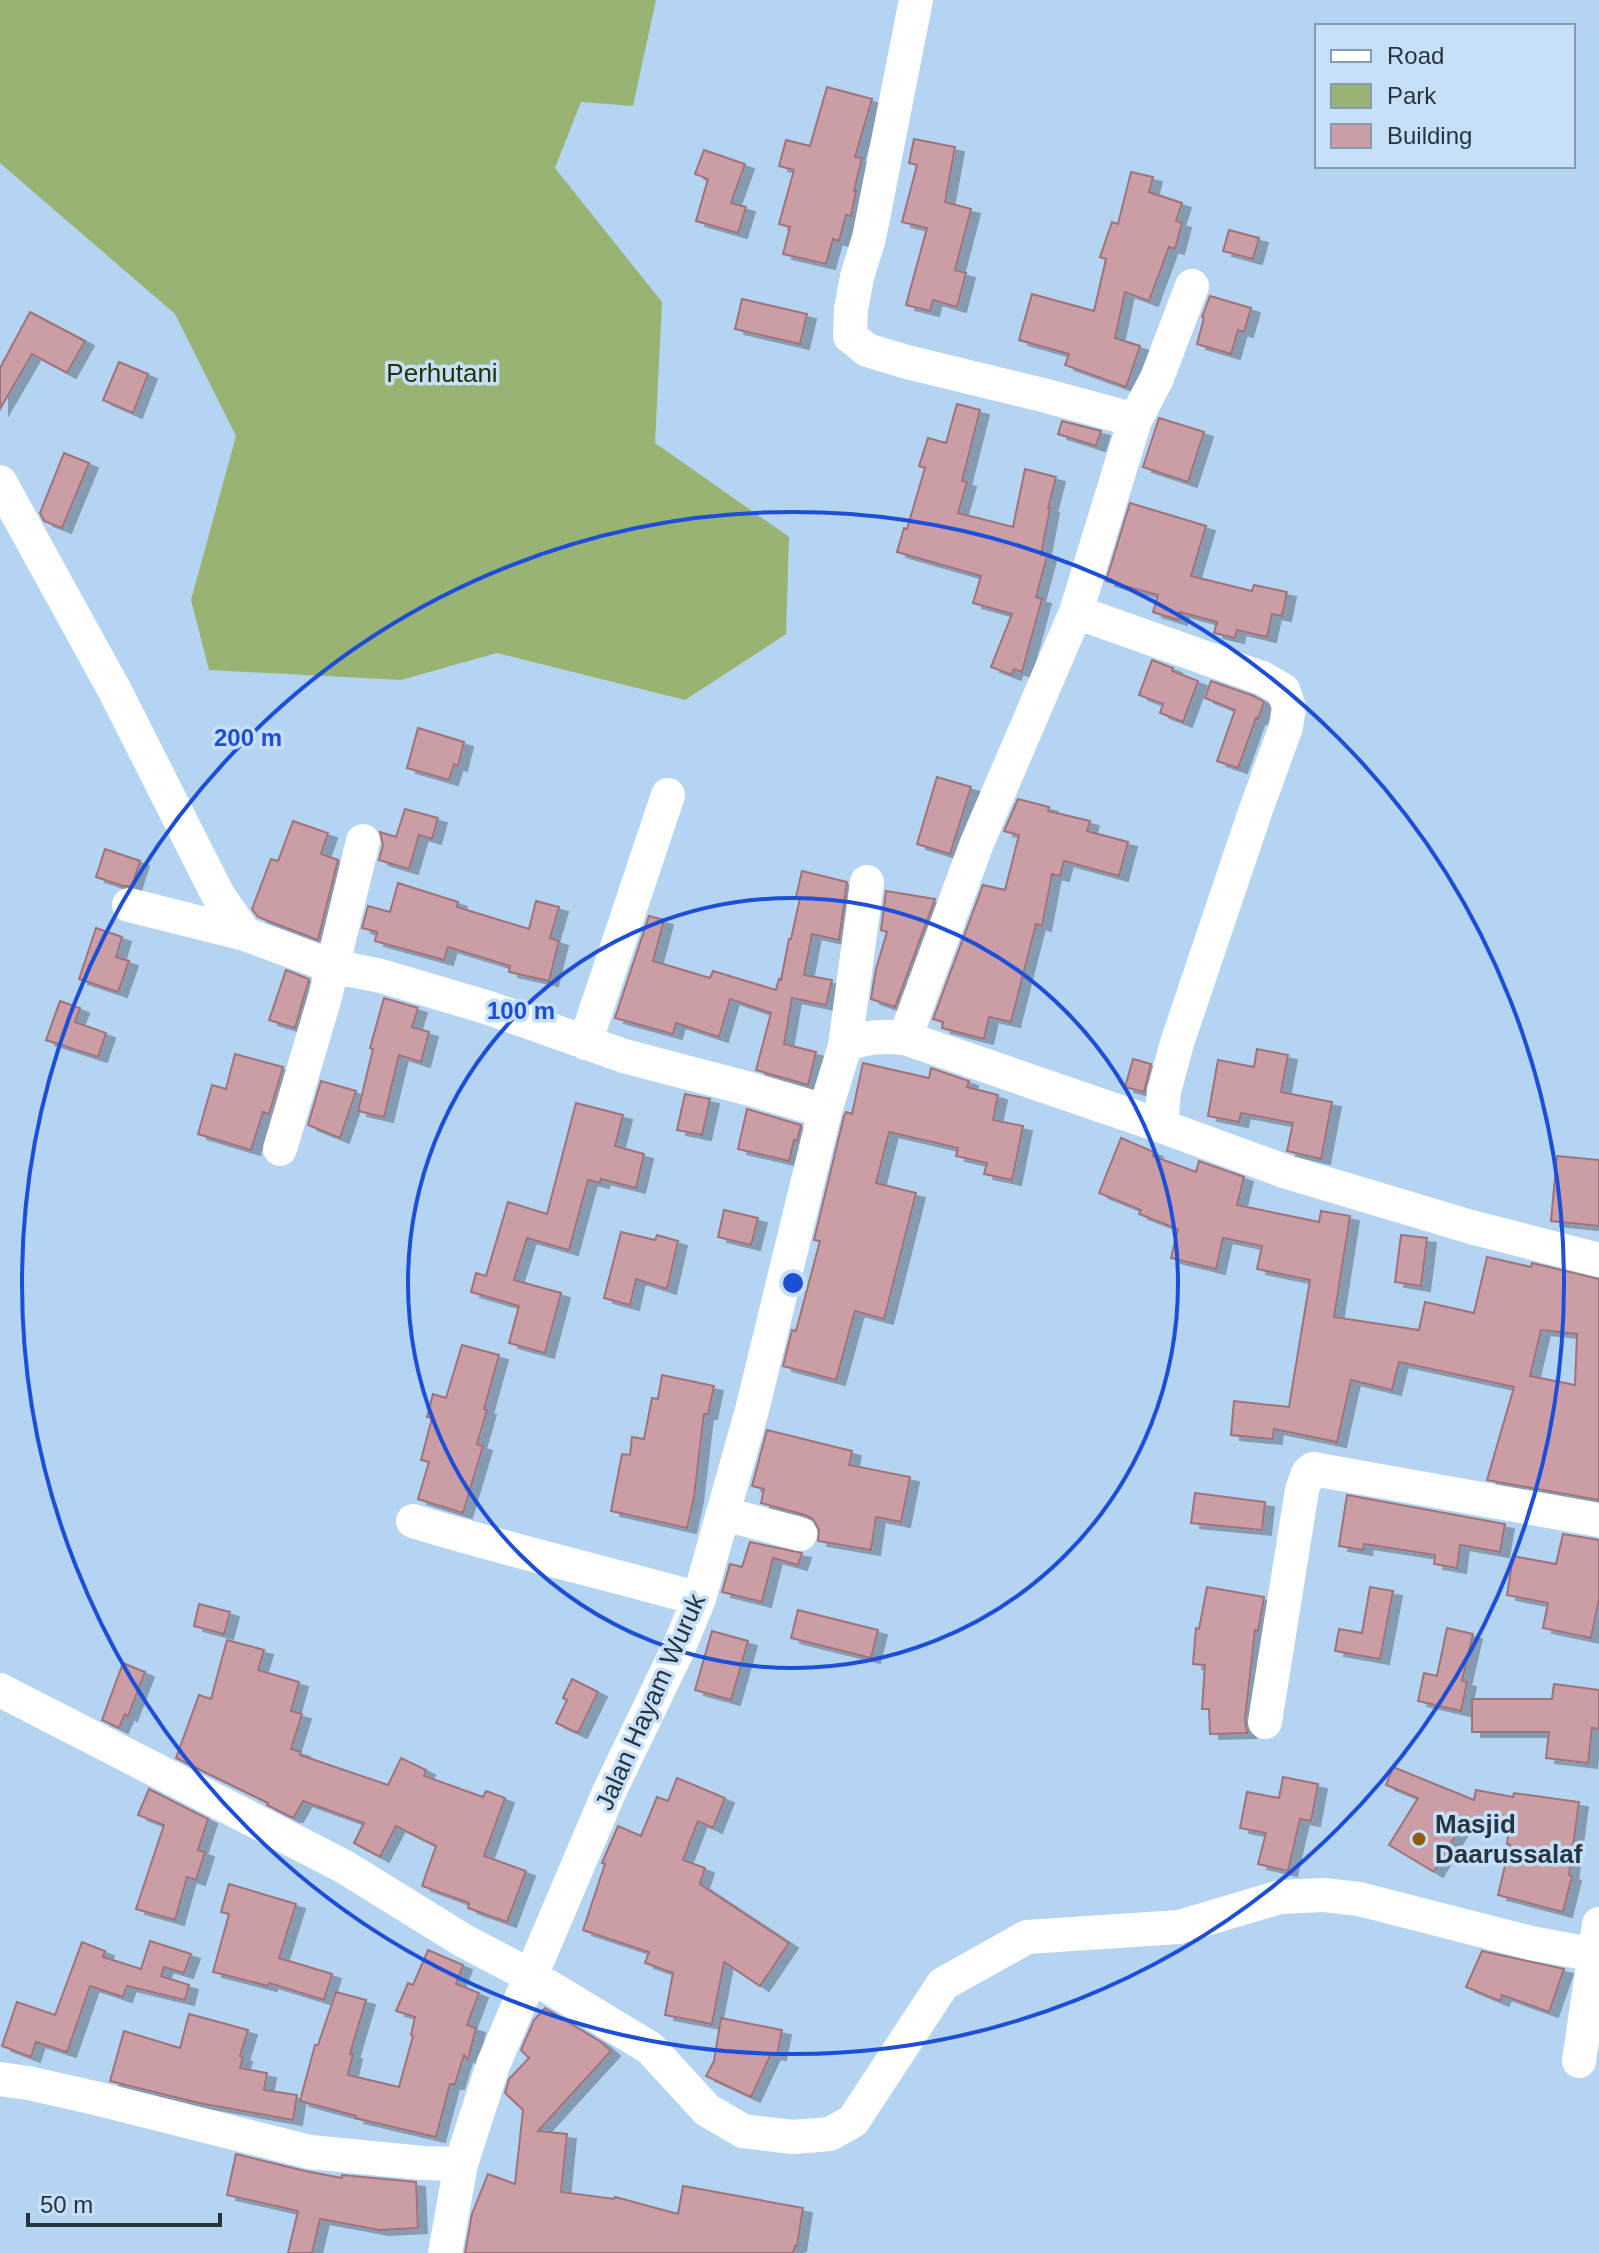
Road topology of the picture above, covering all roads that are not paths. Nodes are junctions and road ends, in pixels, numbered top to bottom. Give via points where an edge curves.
1 (916, 0) edge
2 (1192, 286) dead end
3 (1135, 420) junction
4 (0, 482) edge
5 (1076, 612) junction
6 (668, 795) dead end
7 (363, 841) dead end
8 (867, 882) dead end
9 (129, 905) dead end
10 (245, 934) junction
11 (332, 966) junction
12 (905, 1038) junction
13 (585, 1043) junction
14 (845, 1046) junction
15 (825, 1111) junction
16 (1161, 1126) junction
17 (280, 1149) dead end
18 (1599, 1260) edge
19 (724, 1514) junction
20 (1599, 1520) edge
21 (413, 1521) dead end
22 (800, 1534) dead end
23 (699, 1599) junction
24 (0, 1690) edge
25 (1265, 1722) dead end
26 (1597, 1939) edge
27 (531, 1976) junction
28 (1579, 2061) dead end
29 (0, 2079) edge
30 (461, 2164) junction
31 (445, 2253) edge

1 - 3 street via 857,277 850,336 867,350 907,362
2 - 3 street
3 - 5 street
4 - 10 street via 115,691 218,895
5 - 12 street via 977,843
5 - 16 street via 1262,678 1283,690 1289,707 1177,1043
6 - 13 street
7 - 11 street
8 - 14 street, Jalan Hayam Wuruk
9 - 10 street
10 - 11 street
11 - 13 street via 486,1007
11 - 17 street
12 - 14 street via 882,1036
12 - 16 street
13 - 15 street
14 - 15 street, Jalan Hayam Wuruk
15 - 19 street, Jalan Hayam Wuruk
16 - 18 street via 1366,1197
19 - 22 street
19 - 23 street, Jalan Hayam Wuruk
20 - 25 street via 1313,1469 1302,1490
21 - 23 street
23 - 27 street, Jalan Hayam Wuruk
24 - 27 street via 343,1866
26 - 27 street via 1531,1943 1359,1899 1324,1895 1280,1897 1179,1927 1027,1937 943,1984 853,2121 830,2134 793,2137 743,2131 707,2110 650,2048
26 - 28 street
27 - 30 street, Jalan Hayam Wuruk via 493,2065
29 - 30 street via 310,2152
30 - 31 street, Jalan Hayam Wuruk

